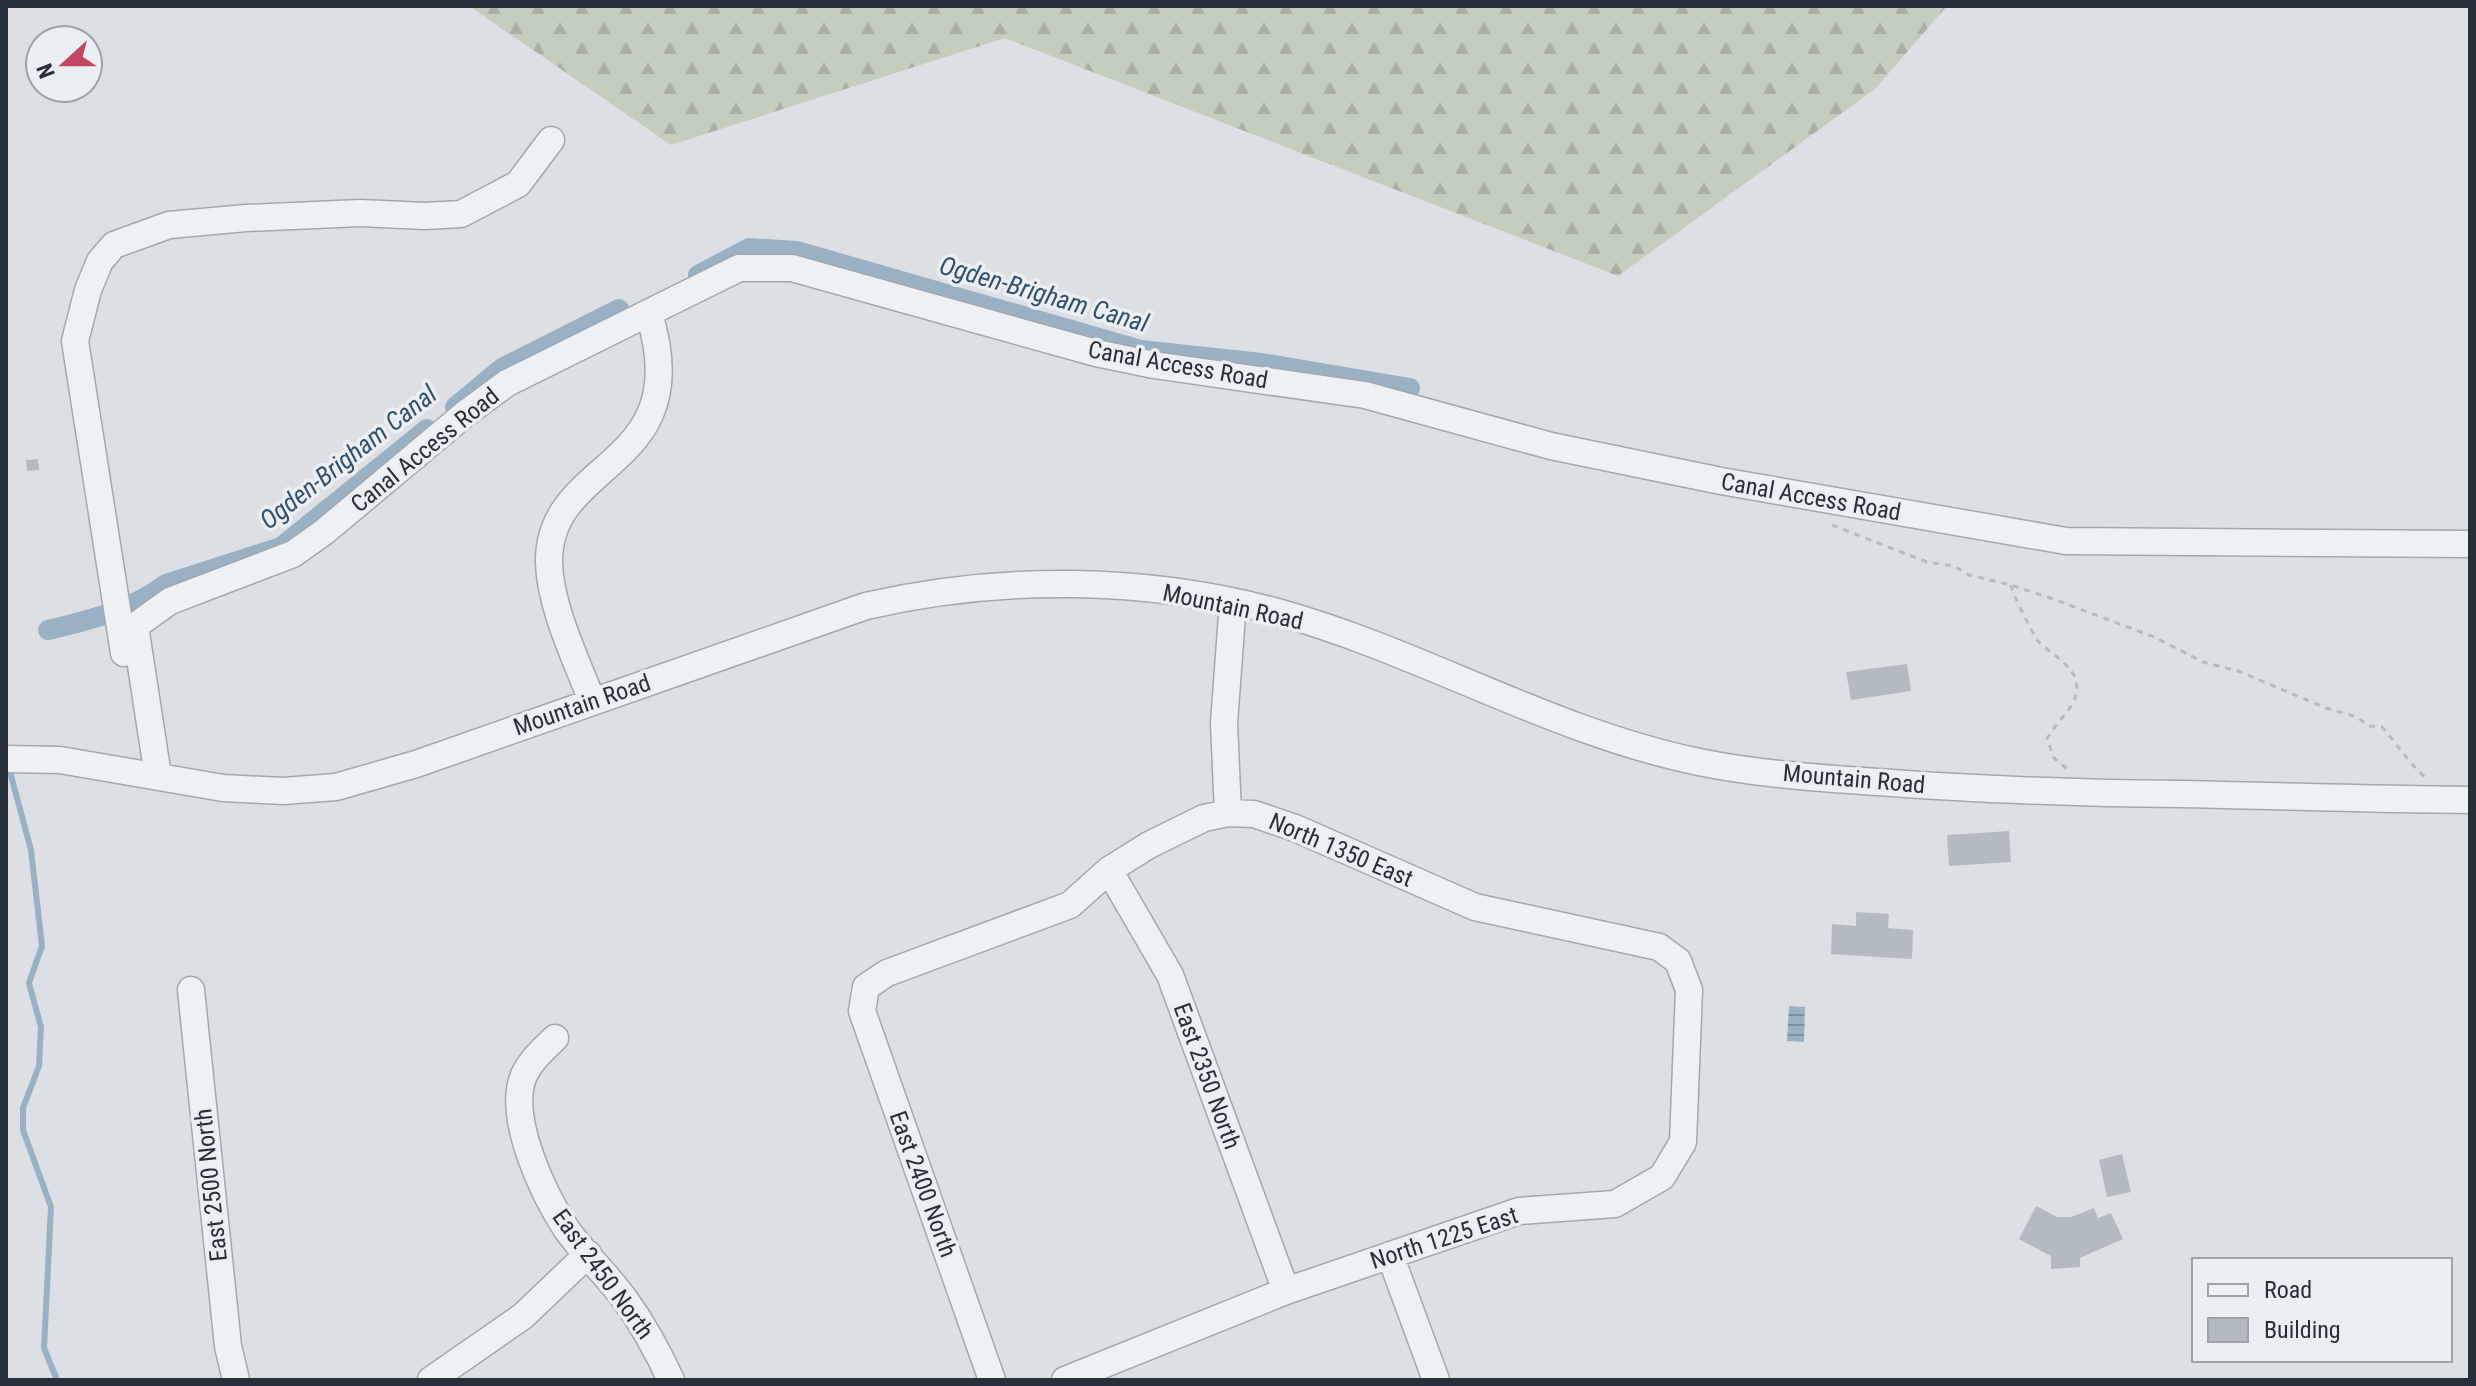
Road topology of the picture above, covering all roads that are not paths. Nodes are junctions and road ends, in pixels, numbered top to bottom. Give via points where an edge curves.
1 (551, 140) dead end
2 (649, 314) junction
3 (2470, 544) edge
4 (1233, 602) junction
5 (592, 701) junction
6 (6, 759) edge
7 (148, 774) junction
8 (2458, 800) edge
9 (1228, 813) junction
10 (1109, 870) junction
11 (1668, 954) joint
12 (866, 987) joint
13 (191, 990) dead end
14 (555, 1038) dead end
15 (588, 1254) junction
16 (1390, 1255) junction
17 (1286, 1291) junction
18 (236, 1380) edge
19 (431, 1380) edge
20 (671, 1380) edge
21 (992, 1380) edge
22 (1065, 1380) edge
23 (1436, 1380) edge

1 - 7 street via 518,184 461,214 360,213 169,225 114,245 100,261 75,341
2 - 3 street, Canal Access Road via 739,268 792,268 1096,353 1365,395 1551,446 2066,541
2 - 5 street via 660,368 652,415 623,454 565,508 549,560 553,594
2 - 7 street, Canal Access Road via 507,383 293,554 170,601 135,626
4 - 5 street, Mountain Road via 1076,584 922,593 866,606
4 - 8 street, Mountain Road via 1356,639 1625,743 1698,762 1832,779 1988,790
4 - 9 street via 1224,723
5 - 7 street, Mountain Road via 336,787 223,788
6 - 7 street, Mountain Road via 60,760
9 - 10 street, North 1350 East via 1178,829
9 - 11 street, North 1350 East via 1254,814 1295,828 1475,907
10 - 12 street, North 1350 East via 1070,905 887,973
10 - 17 street, East 2350 North via 1170,975
11 - 16 street, North 1225 East via 1689,990 1683,1142 1662,1177 1615,1204 1519,1211
12 - 21 street, East 2400 North via 862,1011
13 - 18 street, East 2500 North via 228,1346
14 - 15 street, East 2450 North via 533,1060 519,1102 540,1180
15 - 19 street via 523,1316
15 - 20 street, East 2450 North via 652,1339
16 - 17 street, North 1225 East
16 - 23 street
17 - 22 street, North 1225 East

